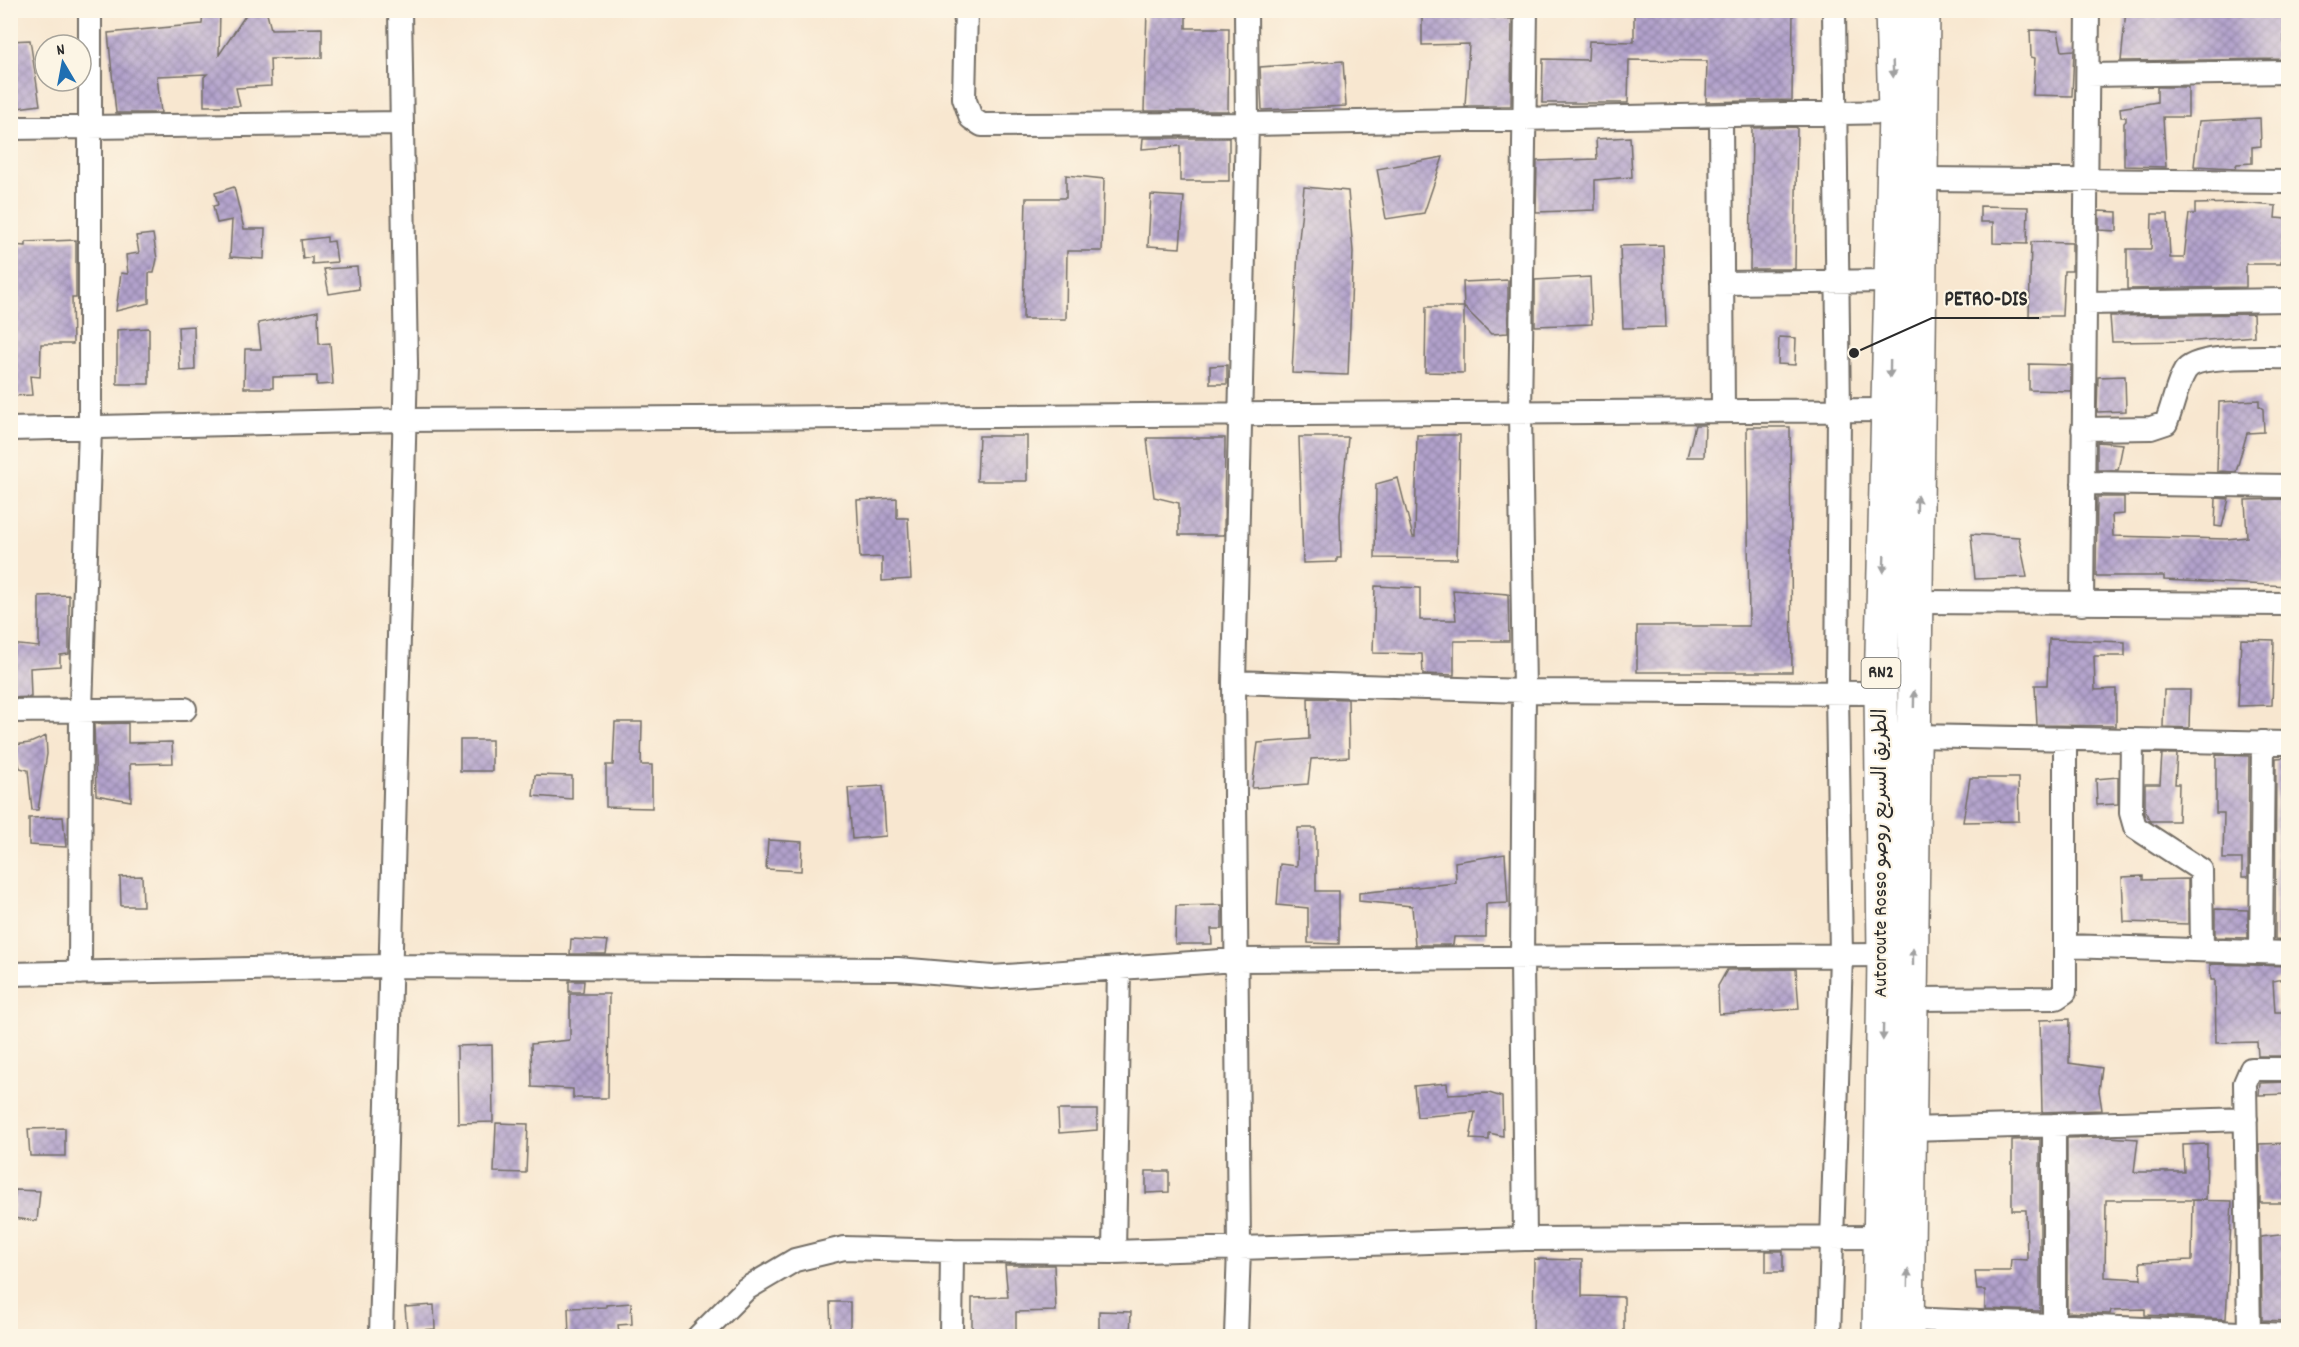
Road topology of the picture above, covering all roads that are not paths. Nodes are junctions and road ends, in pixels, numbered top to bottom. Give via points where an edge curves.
1 (90, 10) edge
2 (400, 10) edge
3 (966, 10) edge
4 (1246, 10) edge
5 (1526, 10) edge
6 (1834, 10) edge
7 (1892, 10) edge
8 (1923, 10) edge
9 (2088, 10) edge
10 (2289, 72) edge
11 (2088, 75) junction
12 (1895, 112) junction
13 (1835, 113) junction
14 (1721, 116) junction
15 (1523, 119) junction
16 (402, 123) junction
17 (1247, 124) junction
18 (90, 127) junction
19 (10, 128) edge
20 (1922, 179) junction
21 (2088, 181) junction
22 (2288, 182) edge
23 (2289, 197) edge
24 (1838, 281) junction
25 (1892, 281) junction
26 (1722, 283) junction
27 (2289, 300) edge
28 (2085, 303) junction
29 (2289, 357) edge
30 (1889, 410) junction
31 (1723, 411) junction
32 (1839, 411) junction
33 (1520, 413) junction
34 (1238, 416) junction
35 (404, 420) junction
36 (90, 427) junction
37 (10, 429) edge
38 (2084, 429) junction
39 (2083, 483) junction
40 (2289, 486) edge
41 (1916, 602) junction
42 (2082, 604) junction
43 (2289, 604) edge
44 (1234, 681) junction
45 (1524, 691) junction
46 (1837, 693) junction
47 (1881, 693) junction
48 (185, 709) dead end
49 (81, 710) junction
50 (10, 711) edge
51 (1914, 736) junction
52 (2065, 739) junction
53 (2132, 740) junction
54 (2263, 742) junction
55 (2289, 742) edge
56 (2066, 946) junction
57 (2202, 950) junction
58 (2261, 952) junction
59 (2289, 953) edge
60 (1884, 955) junction
61 (1841, 956) junction
62 (1235, 960) junction
63 (1522, 960) junction
64 (391, 966) junction
65 (1119, 968) junction
66 (80, 973) junction
67 (10, 974) edge
68 (1913, 999) junction
69 (2289, 1068) edge
70 (2246, 1119) junction
71 (2054, 1125) junction
72 (1909, 1129) junction
73 (1880, 1237) junction
74 (1833, 1238) junction
75 (1525, 1239) junction
76 (1239, 1249) junction
77 (952, 1251) junction
78 (1114, 1252) junction
79 (2054, 1326) junction
80 (1907, 1328) edge
81 (2249, 1333) junction
82 (2289, 1335) edge
83 (381, 1336) edge
84 (699, 1336) edge
85 (951, 1336) edge
86 (1236, 1336) edge
87 (1829, 1336) edge
88 (1879, 1336) edge

1 - 18 street
2 - 16 street
3 - 17 street via 964,98 971,118 982,125
4 - 17 street
5 - 15 street
6 - 13 street
7 -> 12 highway, Autoroute Rosso الطريق السريع روصو / RN2
8 - 20 highway, Autoroute Rosso الطريق السريع روصو / RN2
9 - 11 street
10 - 11 street
11 - 21 street
12 - 13 street
12 - 25 highway, Autoroute Rosso الطريق السريع روصو / RN2
13 - 14 street
13 - 24 street
14 - 15 street
14 - 26 street
15 - 17 street
15 - 33 street
16 - 18 street
16 - 35 street
17 - 34 street
18 - 19 street
18 - 36 street
20 - 21 street
41 -> 20 highway, Autoroute Rosso الطريق السريع روصو / RN2
21 - 22 street
21 - 28 street
22 - 23 street
24 - 25 street
24 - 26 street
24 - 32 street
25 -> 30 highway, Autoroute Rosso الطريق السريع روصو / RN2
26 - 31 street
27 - 28 street
28 - 38 street
29 - 38 street via 2208,359 2186,369 2166,423 2151,428
30 - 32 street
30 -> 47 highway, Autoroute Rosso الطريق السريع روصو / RN2
31 - 32 street
31 - 33 street
32 - 46 street
33 - 34 street
33 - 45 street
34 - 35 street
34 - 44 street
35 - 36 street
35 - 64 street
36 - 37 street
36 - 49 street
38 - 39 street
39 - 40 street
39 - 42 street
41 - 42 street
51 -> 41 highway, Autoroute Rosso الطريق السريع روصو / RN2
42 - 43 street
44 - 45 street
44 - 62 street
45 - 46 street
45 - 63 street
46 - 47 street
46 - 61 street
47 - 60 highway, Autoroute Rosso الطريق السريع روصو / RN2
48 - 49 street
49 - 50 street
49 - 66 street
51 - 52 street
68 -> 51 highway, Autoroute Rosso الطريق السريع روصو / RN2
52 - 53 street
52 - 56 street
53 - 54 street
53 - 57 street via 2131,813 2135,827 2201,870
54 - 55 street
54 - 58 street
56 - 57 street
56 - 68 street via 2067,977 2061,996
57 - 58 street
58 - 59 street
60 - 61 street
60 -> 73 highway, Autoroute Rosso الطريق السريع روصو / RN2
61 - 63 street
61 - 74 street
62 - 63 street
62 - 65 street
62 - 76 street
63 - 75 street
64 - 65 street via 898,969 992,977
64 - 66 street
64 - 83 street
65 - 78 street
66 - 67 street
68 - 72 highway, Autoroute Rosso الطريق السريع روصو / RN2
69 - 70 street via 2247,1073
70 - 71 street
70 - 81 street
71 - 72 street
71 - 79 street
80 -> 72 highway, Autoroute Rosso الطريق السريع روصو / RN2
73 - 74 street
73 - 88 highway, Autoroute Rosso الطريق السريع روصو / RN2
74 - 75 street
74 - 87 street
75 - 76 street
76 - 78 street
76 - 86 street
77 - 78 street
77 - 84 street via 844,1248 795,1260 746,1289
77 - 85 street
79 - 80 street
79 - 81 street
81 - 82 street

